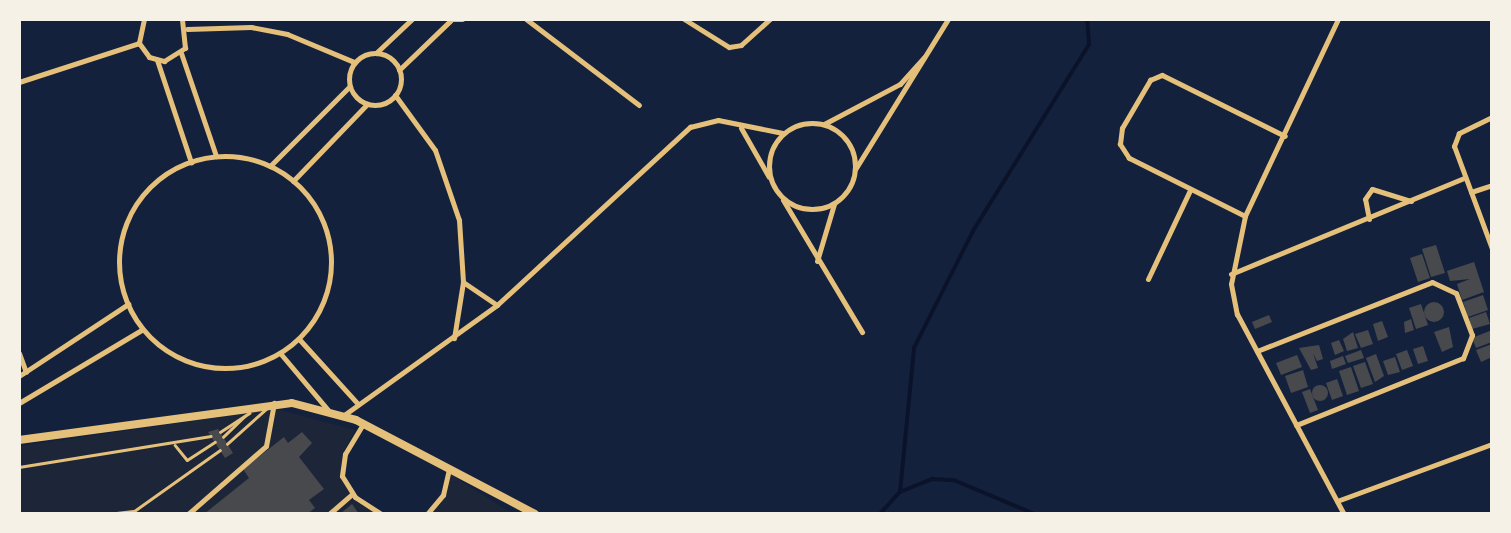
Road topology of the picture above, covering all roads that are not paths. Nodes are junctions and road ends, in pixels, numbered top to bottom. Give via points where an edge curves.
1 (144, 19) edge
2 (182, 19) edge
3 (412, 19) edge
4 (450, 19) edge
5 (462, 19) edge
6 (526, 19) edge
7 (684, 19) edge
8 (771, 19) edge
9 (948, 19) edge
10 (1337, 20) edge
11 (187, 29) junction
12 (139, 43) junction
13 (935, 44) junction
14 (181, 53) junction
15 (376, 53) junction
16 (157, 60) junction
17 (354, 62) junction
18 (399, 70) junction
19 (19, 82) edge
20 (349, 87) junction
21 (395, 96) junction
22 (368, 104) junction
23 (639, 105) dead end
24 (1492, 117) edge
25 (824, 124) junction
26 (741, 128) junction
27 (783, 133) junction
28 (1285, 136) junction
29 (216, 156) junction
30 (191, 162) junction
31 (270, 166) junction
32 (855, 169) junction
33 (1464, 178) junction
34 (770, 179) junction
35 (293, 181) junction
36 (1492, 185) edge
37 (1190, 190) junction
38 (1471, 192) junction
39 (782, 198) junction
40 (1411, 201) junction
41 (834, 204) junction
42 (1245, 216) junction
43 (1369, 219) junction
44 (1492, 249) edge
45 (817, 261) junction
46 (1231, 274) junction
47 (1147, 279) dead end
48 (463, 282) junction
49 (128, 304) junction
50 (497, 305) junction
51 (143, 329) junction
52 (862, 332) dead end
53 (454, 338) junction
54 (299, 339) junction
55 (1257, 351) junction
56 (280, 353) junction
57 (19, 354) edge
58 (26, 372) junction
59 (19, 376) edge
60 (19, 403) edge
61 (272, 403) junction
62 (257, 404) junction
63 (358, 404) junction
64 (328, 411) junction
65 (344, 415) junction
66 (244, 416) junction
67 (363, 424) junction
68 (1296, 425) junction
69 (219, 432) dead end
70 (211, 436) dead end
71 (223, 437) dead end
72 (19, 440) edge
73 (215, 442) dead end
74 (227, 444) dead end
75 (1492, 444) edge
76 (175, 445) junction
77 (220, 450) dead end
78 (450, 466) junction
79 (19, 467) edge
80 (352, 494) junction
81 (1337, 501) junction
82 (134, 511) junction
83 (108, 514) edge
84 (130, 514) edge
85 (188, 514) edge
86 (329, 514) edge
87 (382, 514) edge
88 (427, 514) edge
89 (535, 514) edge
90 (1344, 514) edge

1 - 12 street
2 - 11 street
3 - 15 street
4 - 5 street
4 - 18 street
6 - 23 street
7 - 8 street via 729,47 741,45
9 - 13 street
10 - 28 street
11 - 14 street
11 - 17 street via 251,27 287,34
12 - 16 street
12 - 19 street
13 - 25 street via 900,84
13 - 32 street
14 - 16 street
14 - 29 street
15 - 17 street
15 - 18 street
16 - 30 street
17 - 20 street
18 - 21 street
20 - 22 street
20 - 31 street
21 - 22 street
21 - 48 street via 419,124 449,181 459,220
22 - 35 street
24 - 33 street via 1455,140
25 - 27 street via 810,122
25 - 32 street via 848,141
26 - 27 street
26 - 34 street
26 - 50 street via 718,120 690,127
27 - 34 street via 769,158
28 - 37 street via 1175,78 1155,76 1122,128 1120,144 1129,158
28 - 42 street
29 - 30 street
29 - 31 street
30 - 49 street via 157,181 132,212 119,257
31 - 35 street
32 - 41 street
33 - 38 street
33 - 40 street
34 - 39 street
35 - 54 street via 320,216 331,259 323,302
36 - 38 street
37 - 42 street
37 - 47 street
38 - 44 street
39 - 41 street via 807,209
39 - 45 street
40 - 43 street
40 - 43 street via 1372,189 1365,199
41 - 45 street
42 - 46 street
43 - 46 street
45 - 52 street
46 - 55 street via 1237,314
48 - 50 street
48 - 53 street
49 - 51 street
49 - 58 street
50 - 53 street
51 - 56 street via 171,354 207,367 245,367
51 - 60 street
53 - 63 street
54 - 56 street
54 - 63 street
55 - 68 street
55 - 68 street via 1432,282 1457,293 1472,335 1463,358
56 - 64 street
57 - 58 street
58 - 59 street
61 - 62 main road
61 - 64 main road
61 - 74 lane
61 - 85 street via 266,446
62 - 66 lane
62 - 72 main road
63 - 65 street
64 - 65 main road
65 - 67 main road
66 - 69 lane
66 - 71 lane
67 - 78 main road
67 - 80 street via 342,466
68 - 81 street
70 - 76 lane
73 - 76 lane via 187,460
75 - 81 street
76 - 79 lane
77 - 82 lane
78 - 88 street via 443,495
78 - 89 main road
80 - 86 street
80 - 87 street
81 - 90 street
82 - 83 lane
82 - 84 lane

